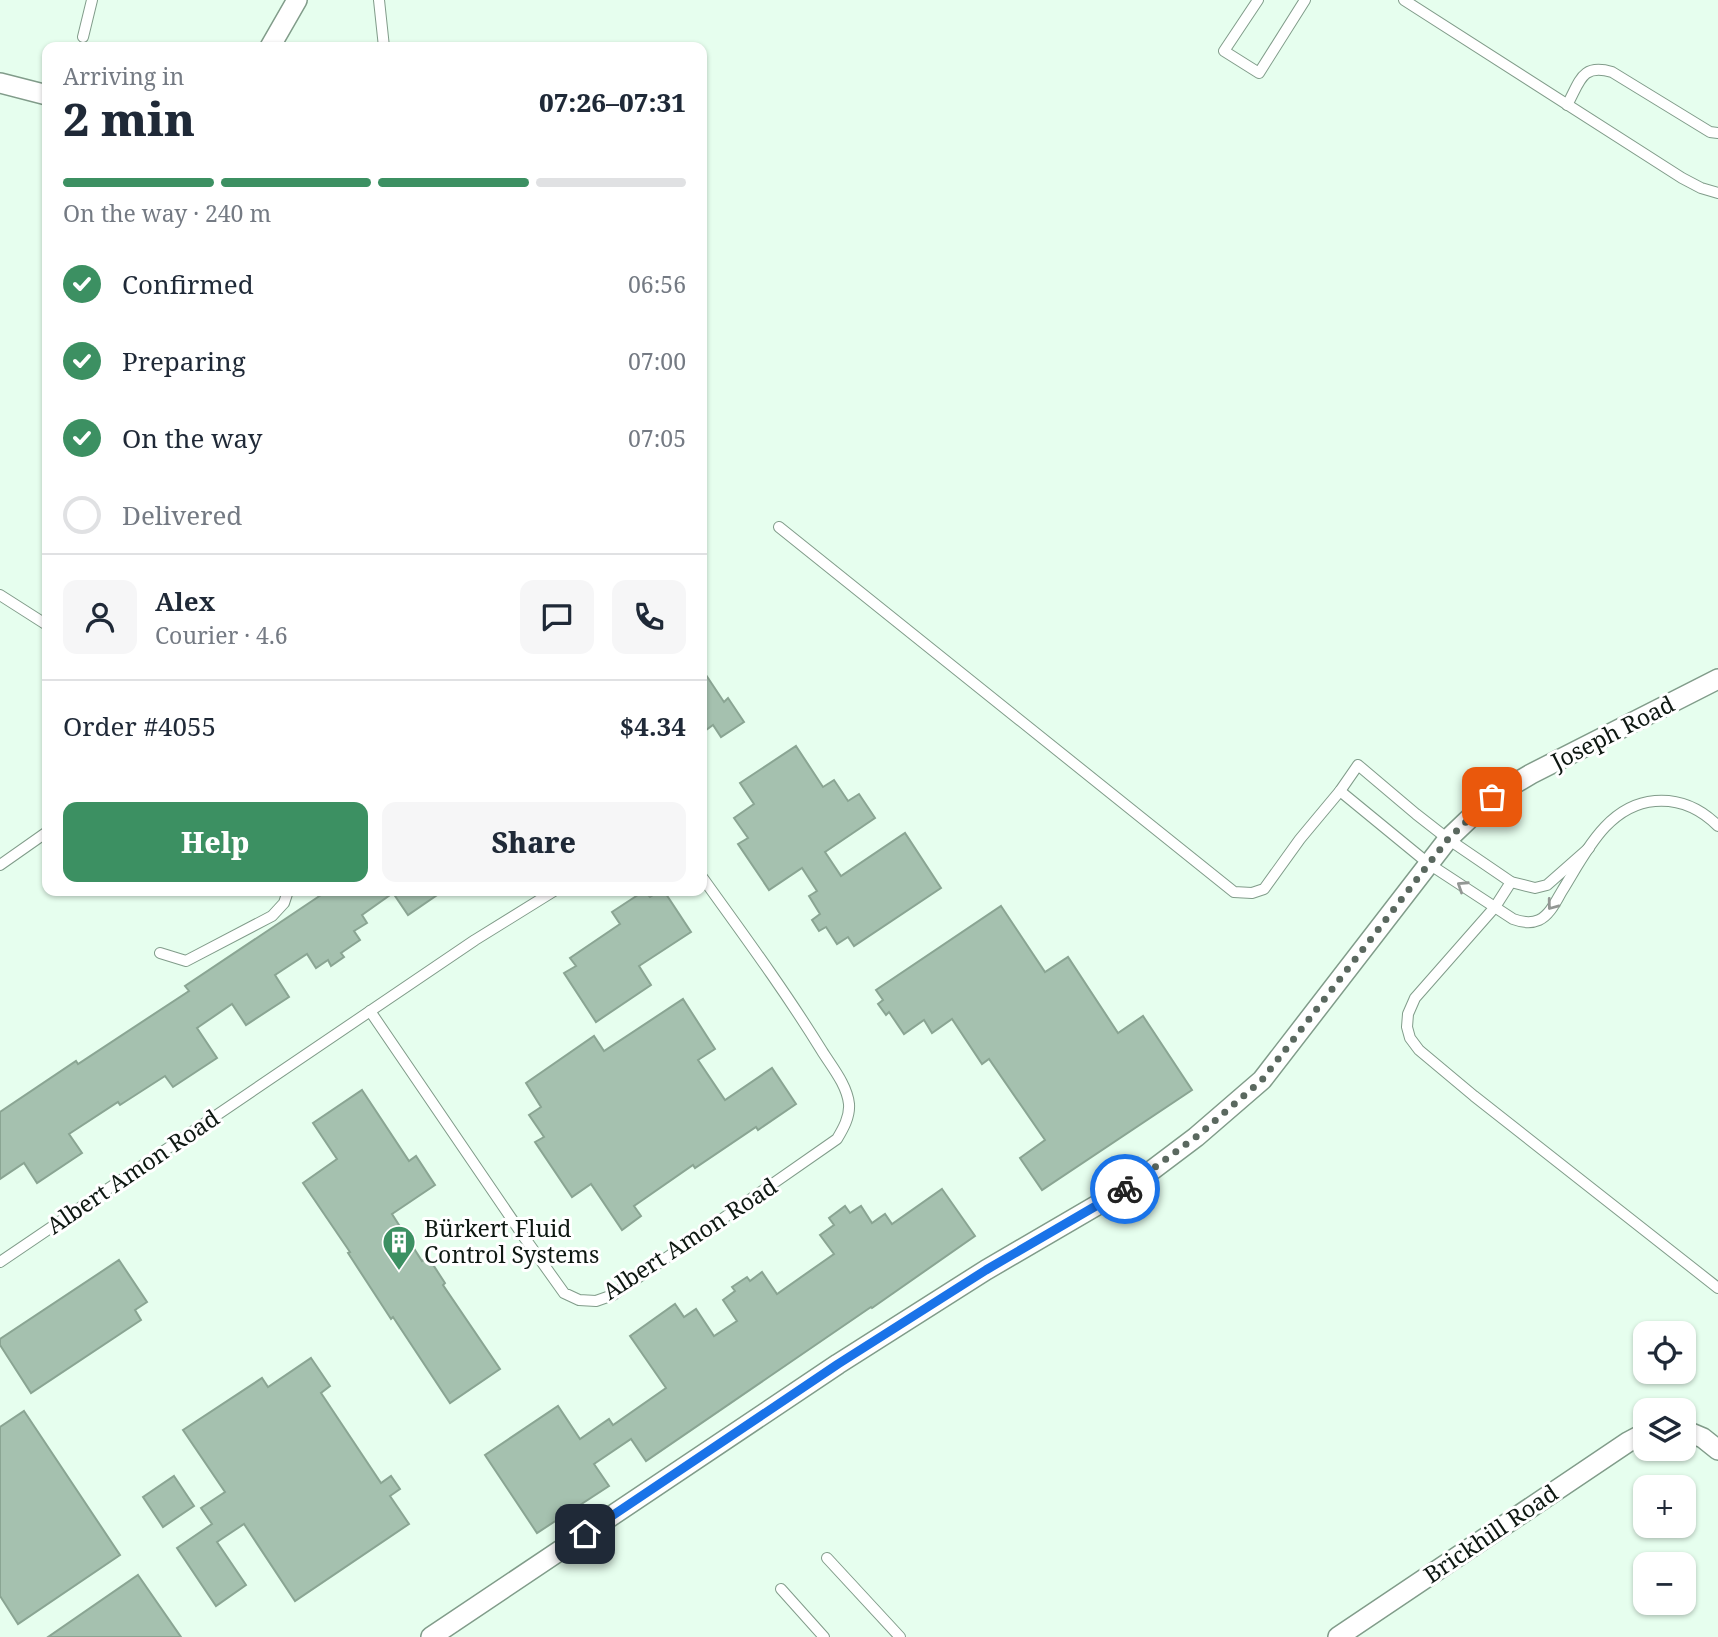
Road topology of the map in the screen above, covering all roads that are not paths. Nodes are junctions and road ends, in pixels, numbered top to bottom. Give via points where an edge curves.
1 (92, 0) edge
2 (296, 0) edge
3 (379, 0) edge
4 (1258, 0) edge
5 (1305, 0) edge
6 (1404, 0) edge
7 (83, 37) dead end
8 (273, 42) edge
9 (383, 42) edge
10 (0, 83) edge
11 (42, 94) edge
12 (1567, 104) junction
13 (1718, 133) edge
14 (1718, 193) edge
15 (779, 527) dead end
16 (0, 595) edge
17 (42, 622) edge
18 (1718, 680) edge
19 (1340, 791) junction
20 (1718, 827) edge
21 (42, 836) edge
22 (1448, 839) junction
23 (1589, 848) junction
24 (1429, 864) junction
25 (0, 865) edge
26 (1511, 882) junction
27 (707, 884) edge
28 (286, 896) edge
29 (546, 896) edge
30 (1495, 907) junction
31 (160, 953) dead end
32 (370, 1012) junction
33 (0, 1262) edge
34 (1718, 1288) edge
35 (1696, 1435) edge
36 (1633, 1439) edge
37 (1718, 1450) edge
38 (827, 1558) dead end
39 (781, 1589) dead end
40 (431, 1637) edge
41 (824, 1637) edge
42 (900, 1637) edge
43 (1338, 1637) edge

1 - 7 lane
2 - 8 street
3 - 9 lane
4 - 5 lane via 1224,51 1259,73
6 - 12 lane
10 - 11 street
12 - 13 lane via 1584,74 1602,69
12 - 14 lane via 1682,178
15 - 19 lane via 1234,892 1264,889
16 - 17 lane
18 - 22 street, Joseph Road via 1531,774 1492,797
19 - 22 lane via 1358,765
19 - 24 lane
20 - 23 lane via 1688,805 1650,801 1619,813
21 - 25 lane
22 - 24 street, Joseph Road
22 - 26 lane
23 - 26 lane via 1547,885 1535,888
23 -> 30 lane via 1554,905 1538,921 1525,923
30 -> 24 lane
24 - 40 street, Joseph Road via 1262,1080 1196,1137 1135,1183 838,1364
26 - 30 lane
27 - 32 lane, Albert Amon Road via 843,1084 849,1104 846,1124 837,1139 613,1295 596,1301 564,1293
28 - 31 lane via 272,916 187,961
29 - 32 lane, Albert Amon Road
30 - 34 lane via 1415,998 1408,1014 1410,1038 1474,1096
32 - 33 lane, Albert Amon Road
35 - 37 street
36 - 43 street, Brickhill Road
38 - 42 lane
39 - 41 lane

